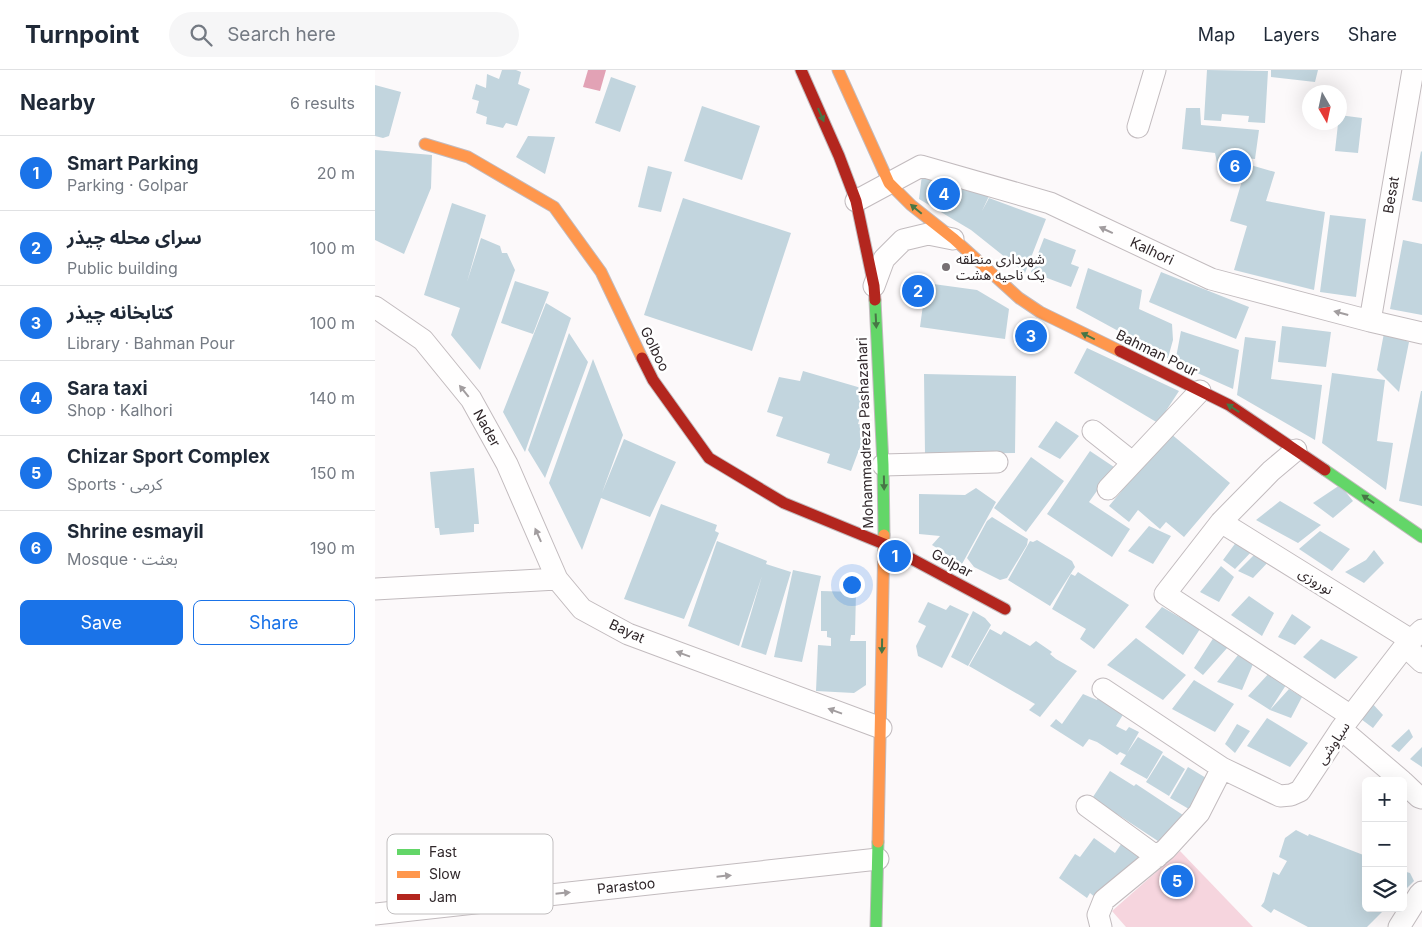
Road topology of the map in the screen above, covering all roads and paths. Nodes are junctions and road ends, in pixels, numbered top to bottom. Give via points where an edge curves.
1 (801, 70) edge
2 (838, 70) edge
3 (1155, 70) edge
4 (1412, 70) edge
5 (1422, 71) edge
6 (1138, 127) dead end
7 (425, 144) dead end
8 (889, 183) junction
9 (856, 201) junction
10 (954, 239) junction
11 (874, 286) junction
12 (375, 307) edge
13 (1370, 321) junction
14 (1422, 333) edge
15 (1200, 391) junction
16 (1093, 431) dead end
17 (1296, 450) junction
18 (997, 462) dead end
19 (1132, 462) junction
20 (883, 464) junction
21 (1107, 489) dead end
22 (1389, 514) junction
23 (1422, 518) edge
24 (1221, 522) junction
25 (1422, 537) edge
26 (884, 544) junction
27 (557, 580) junction
28 (375, 589) edge
29 (1005, 608) dead end
30 (1413, 639) edge
31 (1422, 662) edge
32 (1103, 689) dead end
33 (1346, 723) junction
34 (881, 728) junction
35 (1222, 768) junction
36 (1399, 777) edge
37 (1407, 785) edge
38 (1422, 798) edge
39 (1087, 806) dead end
40 (1157, 857) junction
41 (878, 859) junction
42 (1421, 894) edge
43 (553, 895) edge
44 (1100, 921) edge
45 (876, 927) edge
46 (1399, 927) edge

1 -> 9 street, Mohammadreza Pashazahari
2 - 8 street
3 - 6 street
4 - 5 street
4 - 13 street, Besat
7 - 26 street, Golboo via 468,157 554,207 601,272 653,380 709,458 784,503
8 - 9 street, Kalhori
10 -> 8 street, Bahman Pour
13 -> 8 street, Kalhori via 1211,279 1050,203 921,166
9 - 11 street, Mohammadreza Pashazahari
10 - 11 street via 928,234 903,240 884,259
15 -> 10 street, Bahman Pour via 1039,312
11 -> 20 street, Mohammadreza Pashazahari
27 -> 12 street, Nader via 507,464 471,399 423,340
13 - 14 street, Kalhori
17 -> 15 street, Bahman Pour via 1229,405
15 - 19 street
16 - 19 street
22 -> 17 street, Bahman Pour
17 - 24 street
18 - 20 street
19 - 21 street
20 -> 26 street, Mohammadreza Pashazahari
22 - 23 street
22 - 25 street, Bahman Pour
24 - 30 street, نوروزی
24 - 33 street via 1165,594
26 - 29 street, Golpar
26 -> 34 street, Mohammadreza Pashazahari
27 - 28 street
34 -> 27 street, Bayat via 628,634 581,609
30 - 31 street, نوروزی
30 - 33 street, سیاوشی
32 - 35 street, سیاوشی
33 - 35 street, سیاوشی via 1300,791 1291,795 1280,796
33 - 36 street
34 - 41 street, Mohammadreza Pashazahari
35 - 40 street via 1199,813
37 - 38 street
39 - 40 street
40 - 44 street via 1104,900
43 -> 41 street, Parastoo
41 - 45 street, Mohammadreza Pashazahari
42 - 46 street

